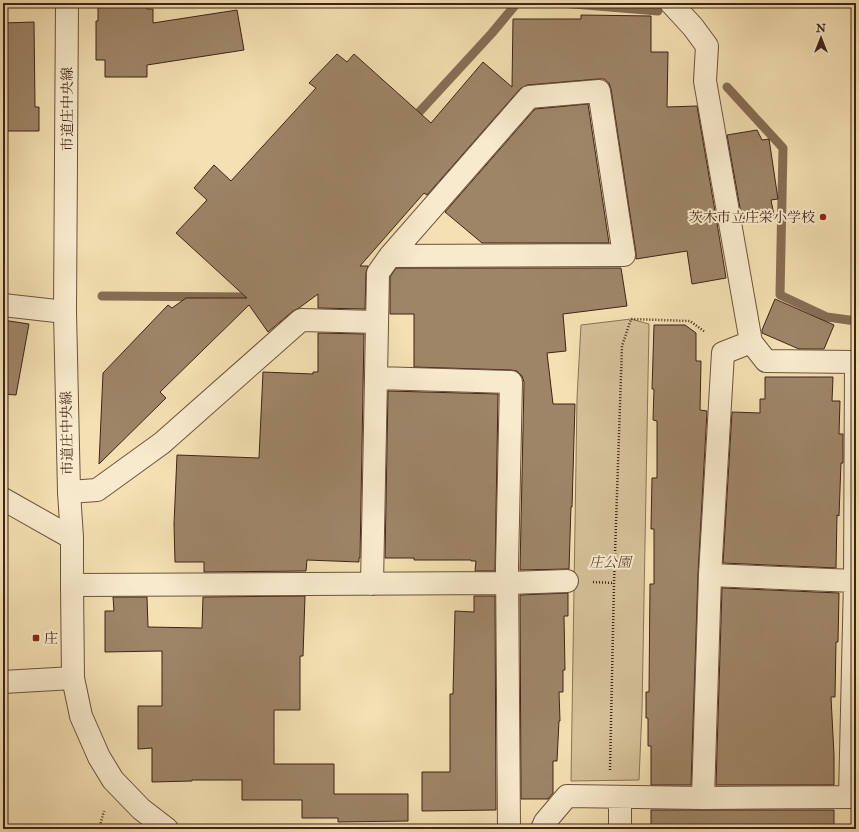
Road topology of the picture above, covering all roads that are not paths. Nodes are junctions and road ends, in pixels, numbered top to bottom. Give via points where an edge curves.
1 (67, 3) edge
2 (671, 3) edge
3 (390, 256) junction
4 (3, 305) edge
5 (65, 312) junction
6 (377, 322) junction
7 (751, 342) junction
8 (856, 362) edge
9 (377, 378) junction
10 (68, 492) junction
11 (3, 499) edge
12 (72, 538) junction
13 (710, 575) junction
14 (855, 580) junction
15 (566, 581) dead end
16 (508, 583) junction
17 (372, 584) junction
18 (72, 585) junction
19 (855, 642) edge
20 (73, 678) junction
21 (3, 682) edge
22 (854, 706) edge
23 (615, 796) junction
24 (853, 797) edge
25 (703, 798) junction
26 (167, 829) edge
27 (509, 829) edge
28 (542, 829) edge
29 (620, 829) edge

1 - 5 street, 市道庄中央線
2 - 7 street via 707,46 705,81
3 - 3 street via 529,97 599,91 624,255
3 - 6 street via 378,273
4 - 5 street
5 - 10 street, 市道庄中央線
6 - 9 street
6 - 10 street via 301,320 162,443 97,490
7 - 8 street via 766,361
7 - 13 street via 723,353
8 - 14 street
9 - 16 street via 511,382
9 - 17 street
10 - 12 street, 市道庄中央線
11 - 12 street
12 - 18 street, 市道庄中央線
13 - 14 street
13 - 25 street
14 - 19 street
15 - 16 street
16 - 17 street
16 - 27 street
17 - 18 street
18 - 20 street, 市道庄中央線
19 - 22 street
20 - 21 street
20 - 26 street, 市道庄中央線 via 81,716 98,757 113,780 140,809
22 - 24 street
23 - 25 street
23 - 28 street via 567,796
23 - 29 street
24 - 25 street

